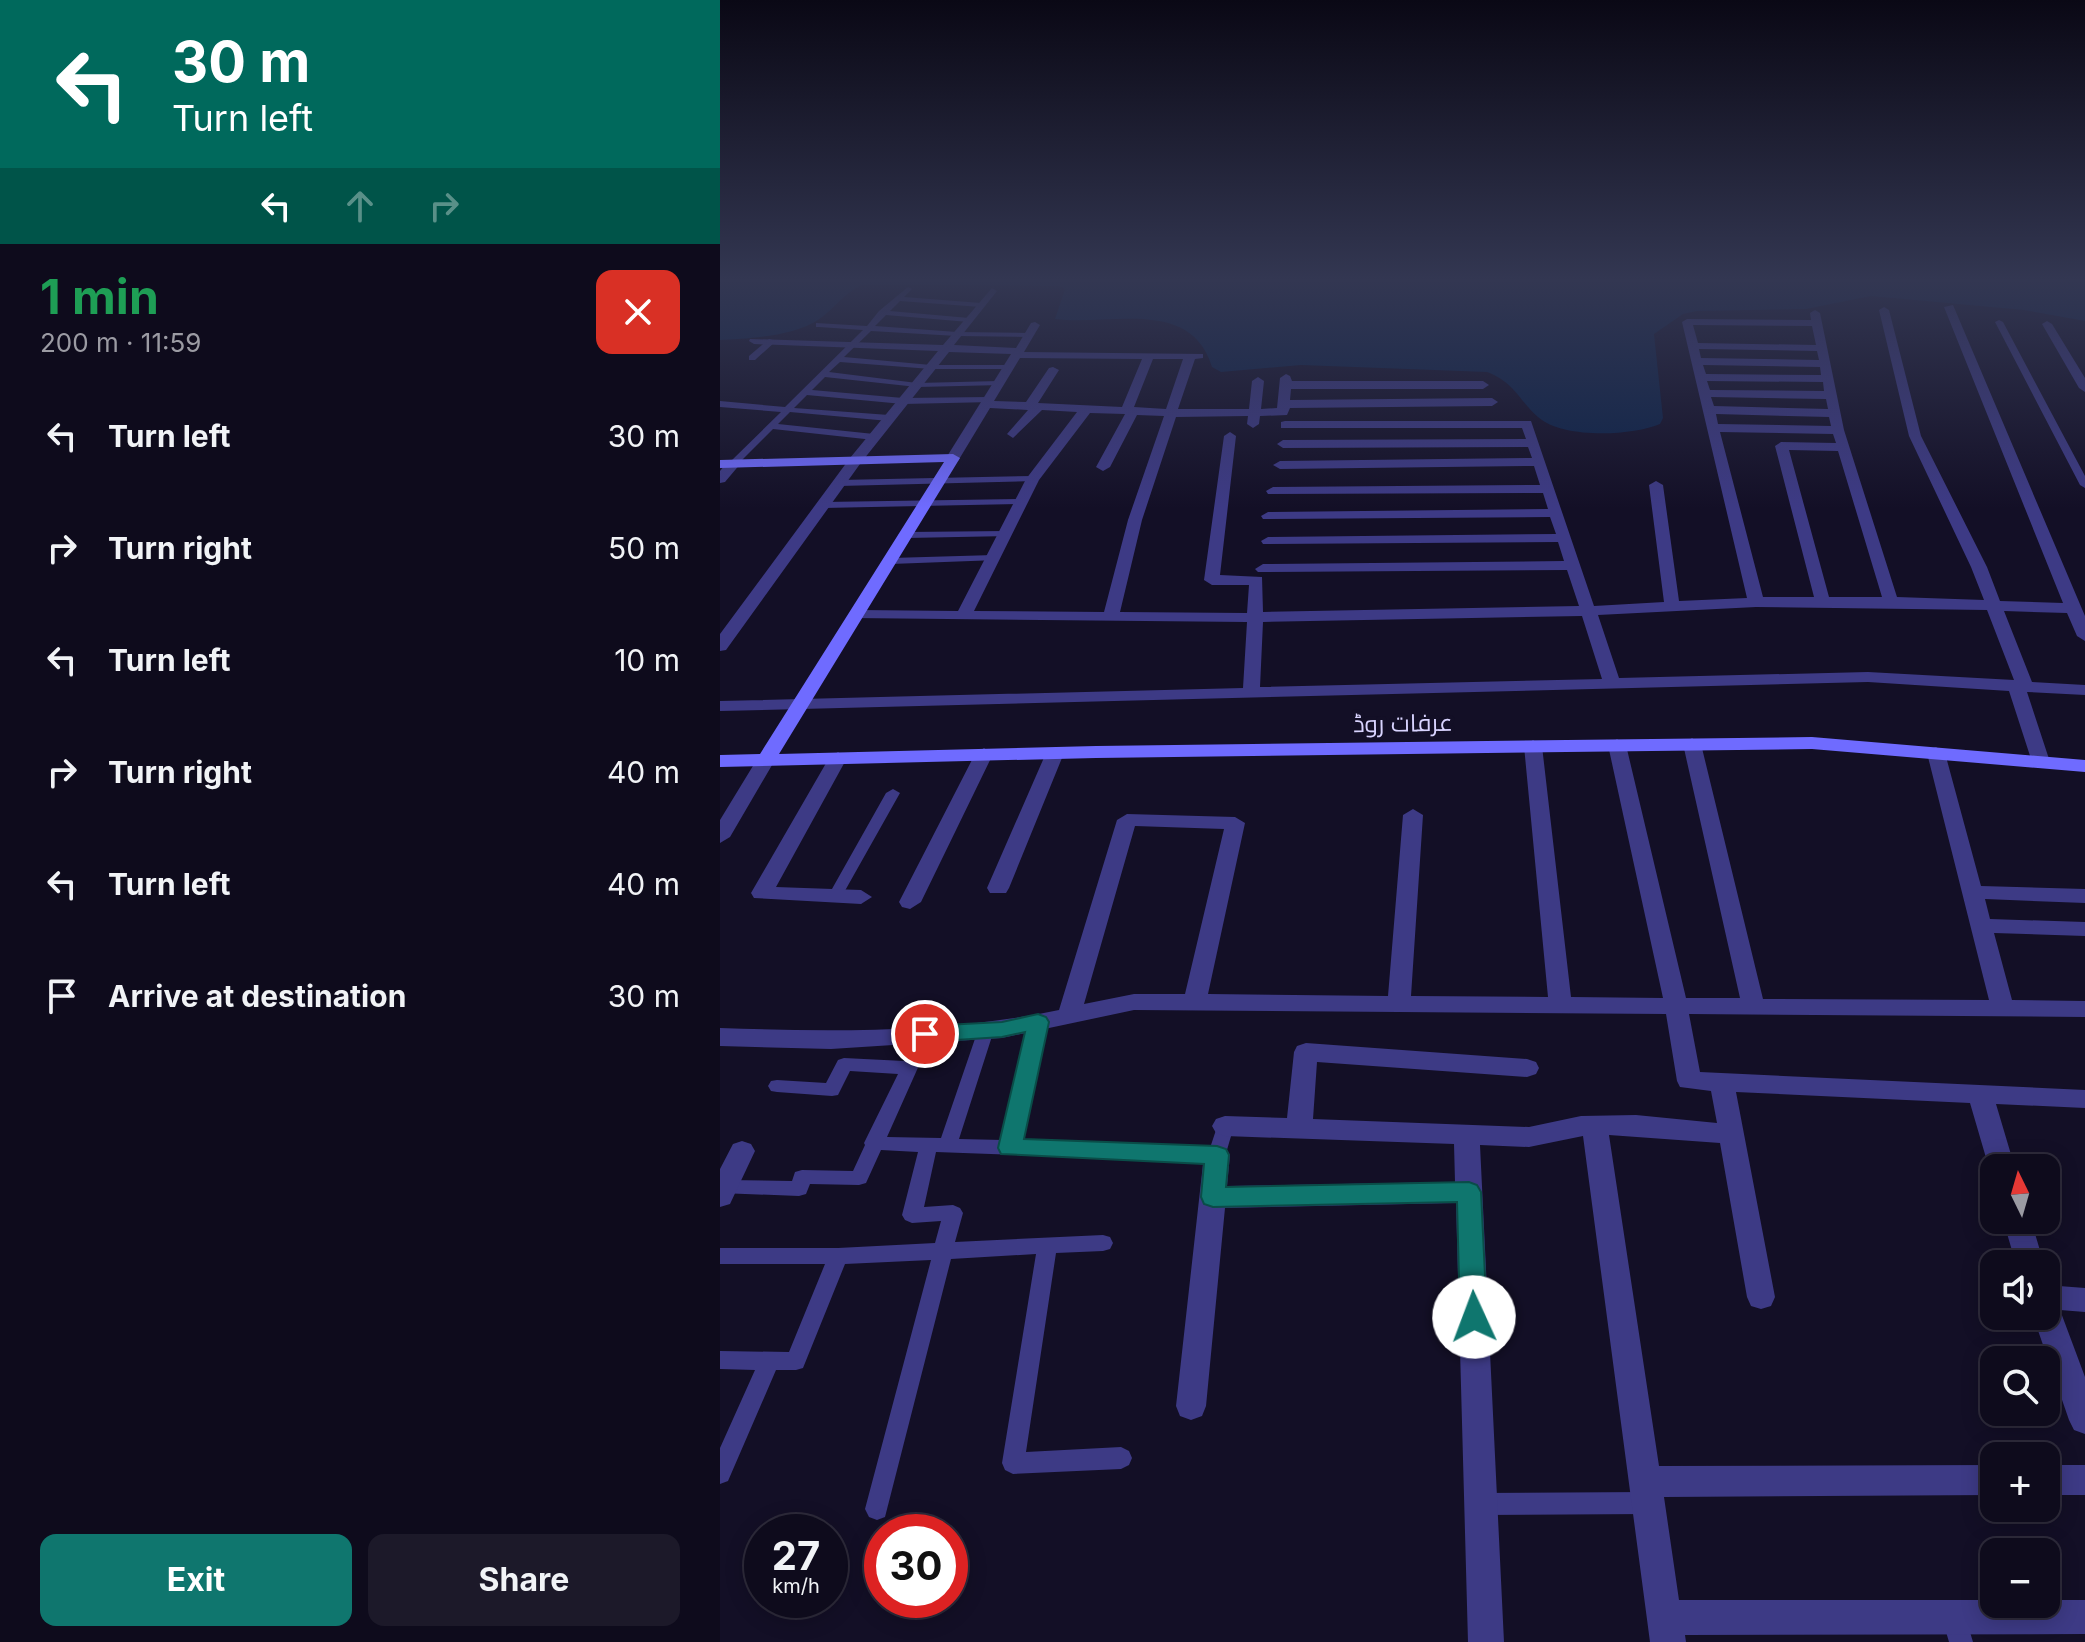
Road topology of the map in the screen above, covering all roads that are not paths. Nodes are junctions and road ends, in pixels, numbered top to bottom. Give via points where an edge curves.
1 (755, 356) edge
2 (840, 356) edge
3 (940, 356) edge
4 (1016, 356) edge
5 (1133, 356) edge
6 (1149, 356) junction
7 (1695, 356) edge
8 (1825, 356) edge
9 (1895, 356) edge
10 (1969, 356) edge
11 (2017, 356) edge
12 (2066, 356) edge
13 (752, 358) dead end
14 (837, 359) junction
15 (1696, 361) junction
16 (1827, 364) junction
17 (931, 367) junction
18 (1009, 367) junction
19 (1053, 370) dead end
20 (822, 374) junction
21 (1699, 377) junction
22 (1829, 379) junction
23 (1258, 381) dead end
24 (999, 383) junction
25 (917, 385) junction
26 (1483, 385) dead end
27 (2085, 388) edge
28 (805, 392) junction
29 (1704, 393) junction
30 (1832, 395) junction
31 (903, 401) junction
32 (989, 402) junction
33 (1492, 402) dead end
34 (720, 404) edge
35 (1284, 404) junction
36 (1033, 407) junction
37 (788, 409) junction
38 (1086, 409) junction
39 (1708, 410) junction
40 (1129, 412) junction
41 (1171, 413) junction
42 (1836, 413) junction
43 (889, 418) junction
44 (1254, 419) junction
45 (1285, 425) dead end
46 (771, 426) junction
47 (1712, 428) junction
48 (1838, 430) junction
49 (1013, 434) dead end
50 (1230, 436) dead end
51 (874, 437) junction
52 (1533, 443) junction
53 (1283, 444) dead end
54 (1843, 447) junction
55 (953, 458) junction
56 (855, 461) junction
57 (1540, 462) junction
58 (727, 464) edge
59 (1280, 465) dead end
60 (1103, 467) dead end
61 (720, 479) edge
62 (1033, 479) junction
63 (940, 481) junction
64 (839, 483) junction
65 (1656, 485) dead end
66 (2085, 485) edge
67 (1549, 489) junction
68 (1273, 491) dead end
69 (927, 502) junction
70 (1020, 502) junction
71 (823, 505) junction
72 (1558, 513) junction
73 (1268, 516) dead end
74 (1006, 534) junction
75 (907, 535) junction
76 (1566, 538) junction
77 (1268, 541) dead end
78 (994, 558) junction
79 (891, 561) junction
80 (1575, 565) junction
81 (1263, 569) dead end
82 (1756, 602) junction
83 (1891, 602) junction
84 (1823, 603) junction
85 (1672, 606) junction
86 (1993, 606) junction
87 (2072, 608) junction
88 (1591, 611) junction
89 (858, 615) junction
90 (964, 616) junction
91 (1111, 618) junction
92 (1253, 618) junction
93 (2085, 636) edge
94 (720, 646) edge
95 (1612, 684) junction
96 (2021, 687) junction
97 (2085, 690) edge
98 (1251, 693) junction
99 (802, 704) junction
100 (720, 706) edge
101 (1692, 744) junction
102 (1617, 745) junction
103 (1533, 746) junction
104 (1055, 753) junction
105 (1936, 753) junction
106 (984, 754) junction
107 (838, 758) junction
108 (766, 760) junction
109 (720, 761) edge
110 (2041, 762) junction
111 (2085, 766) edge
112 (893, 793) dead end
113 (1413, 815) dead end
114 (720, 837) edge
115 (998, 888) dead end
116 (1973, 892) junction
117 (835, 896) junction
118 (2085, 896) edge
119 (861, 897) dead end
120 (910, 902) dead end
121 (1981, 926) junction
122 (2085, 929) edge
123 (1195, 1002) junction
124 (1399, 1004) junction
125 (1560, 1004) junction
126 (1676, 1005) junction
127 (1753, 1006) junction
128 (2003, 1009) junction
129 (2085, 1009) edge
130 (1069, 1015) junction
131 (1038, 1022) junction
132 (986, 1030) junction
133 (925, 1034) junction
134 (720, 1037) edge
135 (909, 1068) junction
136 (1527, 1068) dead end
137 (1722, 1082) junction
138 (777, 1086) dead end
139 (1980, 1094) junction
140 (2085, 1099) edge
141 (1225, 1126) joint
142 (1595, 1126) junction
143 (1299, 1129) junction
144 (1732, 1134) junction
145 (1467, 1135) junction
146 (873, 1143) junction
147 (939, 1145) junction
148 (1010, 1148) junction
149 (742, 1151) dead end
150 (1998, 1154) edge
151 (1217, 1155) junction
152 (722, 1191) edge
153 (1469, 1192) junction
154 (1213, 1197) junction
155 (1103, 1243) dead end
156 (1047, 1246) junction
157 (946, 1251) junction
158 (720, 1256) edge
159 (838, 1256) junction
160 (1761, 1297) dead end
161 (2060, 1298) edge
162 (2085, 1300) edge
163 (2053, 1330) edge
164 (720, 1360) edge
165 (770, 1360) junction
166 (1191, 1406) dead end
167 (2085, 1420) edge
168 (1121, 1458) dead end
169 (720, 1473) edge
170 (2060, 1480) edge
171 (2085, 1480) edge
172 (1980, 1481) edge
173 (1647, 1493) junction
174 (1481, 1504) junction
175 (877, 1509) dead end
176 (2085, 1617) edge
177 (1666, 1630) edge
178 (1958, 1630) edge
179 (1486, 1642) edge

1 - 13 lane
2 - 14 lane
3 - 17 street
4 - 18 street
5 - 6 street
6 - 40 street
6 - 41 street via 1194,356
7 - 15 street
8 - 16 street
9 - 86 street via 1915,436
10 - 87 street
11 - 66 lane
12 - 27 street
14 - 17 lane
14 - 20 lane
15 - 16 street
15 - 21 street
16 - 22 street
17 - 18 lane
17 - 25 street
18 - 24 street
19 - 36 street
20 - 25 lane
20 - 28 lane
21 - 22 street
21 - 29 street
22 - 30 street
23 - 44 street
24 - 25 lane
24 - 32 street
25 - 31 street
26 - 35 street via 1286,382
28 - 31 lane
28 - 37 lane
29 - 30 street
29 - 39 street
30 - 42 street
31 - 32 lane
31 - 43 street
32 - 36 street
32 - 55 street
33 - 35 street
34 - 37 lane
35 - 44 street via 1283,412
36 - 38 street
36 - 49 street
37 - 43 lane
37 - 46 lane
38 - 40 street
38 - 62 street
39 - 42 street
39 - 47 street
40 - 41 street
40 - 60 street
41 - 44 street
41 - 91 street via 1135,520
42 - 48 street
43 - 51 street
45 - 52 street via 1527,424
46 - 51 lane
46 - 58 lane
47 - 48 street
47 - 82 street
48 - 54 street
50 - 92 street via 1212,580 1257,580
51 - 56 street
52 - 53 street
52 - 57 street
54 - 83 street
54 - 84 street via 1781,446
55 - 56 street
55 - 63 street
56 - 58 street
56 - 64 street
57 - 59 street
57 - 67 street
58 - 61 street
62 - 63 lane
62 - 70 street
63 - 64 lane
63 - 69 street
64 - 71 street
65 - 85 street
67 - 68 street
67 - 72 street
69 - 70 lane
69 - 71 lane
69 - 75 street
70 - 74 street
71 - 94 street
72 - 73 street
72 - 76 street
74 - 75 lane
74 - 78 street
75 - 79 street
76 - 77 street
76 - 80 street
78 - 79 lane
78 - 90 street
79 - 89 street
80 - 81 street
80 - 88 street
82 - 84 street
82 - 85 street
83 - 84 street
83 - 86 street
85 - 88 street
86 - 87 street
86 - 96 street
87 - 93 street
88 - 92 street
88 - 95 street
89 - 90 street
89 - 99 street
90 - 91 street
91 - 92 street
92 - 98 street
95 - 96 street via 1868,677
95 - 98 street
96 - 97 street
96 - 110 street
98 - 99 street
99 - 100 street
99 - 108 street
101 - 102 street, عرفات روڈ
101 - 105 street, عرفات روڈ via 1836,744
101 - 127 street
102 - 103 street, عرفات روڈ
102 - 126 street
103 - 104 street, عرفات روڈ
103 - 125 street
104 - 106 street, عرفات روڈ
104 - 115 street
105 - 110 street, عرفات روڈ
105 - 116 street
106 - 107 street, عرفات روڈ
106 - 120 street
107 - 108 street, عرفات روڈ
107 - 117 street via 762,893
108 - 109 street, عرفات روڈ
108 - 114 street
110 - 111 street, عرفات روڈ
112 - 117 lane
113 - 124 street
116 - 118 street
116 - 121 street
117 - 119 street
121 - 122 street
121 - 128 street
123 - 124 street
123 - 130 street via 1134,1002
123 - 130 street via 1235,823 1127,820
124 - 125 street
125 - 126 street
126 - 127 street
126 - 137 street via 1689,1081
127 - 128 street
128 - 129 street
130 - 131 street
131 - 132 street
131 - 148 lane
132 - 133 street
132 - 147 lane
133 - 134 street via 831,1040
133 - 135 lane
135 - 138 lane via 844,1064 832,1090
135 - 146 lane
136 - 143 street via 1306,1052
137 - 139 street
137 - 144 street
139 - 140 street
139 - 150 street
141 - 143 street
141 - 151 lane
142 - 144 street
142 - 145 street via 1529,1137
142 - 173 street
143 - 145 street
144 - 160 street
145 - 153 street
146 - 147 lane
146 - 152 lane via 859,1178 802,1177 799,1189
147 - 148 lane
147 - 157 lane via 912,1215 953,1213
148 - 151 lane
149 - 152 street
151 - 154 street
153 - 154 street
153 - 174 street
154 - 166 street
155 - 156 lane
156 - 157 lane
156 - 168 lane via 1013,1463
157 - 159 lane
157 - 175 lane
158 - 159 lane
159 - 165 lane via 796,1361
161 - 162 street
163 - 167 street
164 - 165 lane
165 - 169 lane
170 - 171 street
172 - 173 street
173 - 174 lane
173 - 177 street
174 - 179 street
176 - 178 street
177 - 178 street

